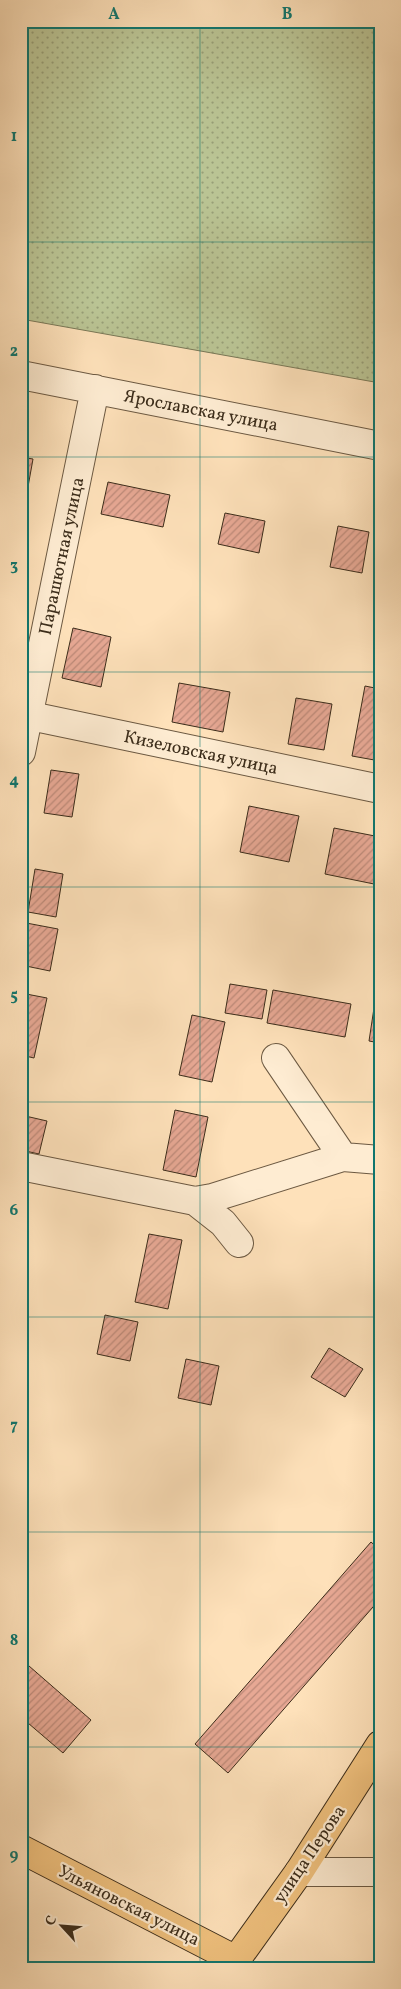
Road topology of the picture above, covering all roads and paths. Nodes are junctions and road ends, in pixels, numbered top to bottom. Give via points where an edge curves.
1 (21, 375) edge
2 (95, 389) junction
3 (380, 446) edge
4 (25, 715) edge
5 (21, 752) edge
6 (380, 789) edge
7 (276, 1058) dead end
8 (343, 1157) junction
9 (380, 1160) edge
10 (21, 1166) edge
11 (195, 1201) junction
12 (239, 1242) dead end
13 (380, 1745) edge
14 (21, 1849) edge
15 (299, 1872) junction
16 (380, 1872) edge
17 (240, 1964) edge

1 - 2 street, Ярославская улица
2 - 3 street, Ярославская улица
2 - 4 street, Парашютная улица
4 - 5 street, Парашютная улица
4 - 6 street, Кизеловская улица
7 - 8 street
8 - 9 street
8 - 11 street
10 - 11 street
11 - 12 street via 223,1223
13 - 15 main road, улица Перова
14 - 17 main road, Ульяновская улица
15 - 16 street
15 - 17 main road, улица Перова

